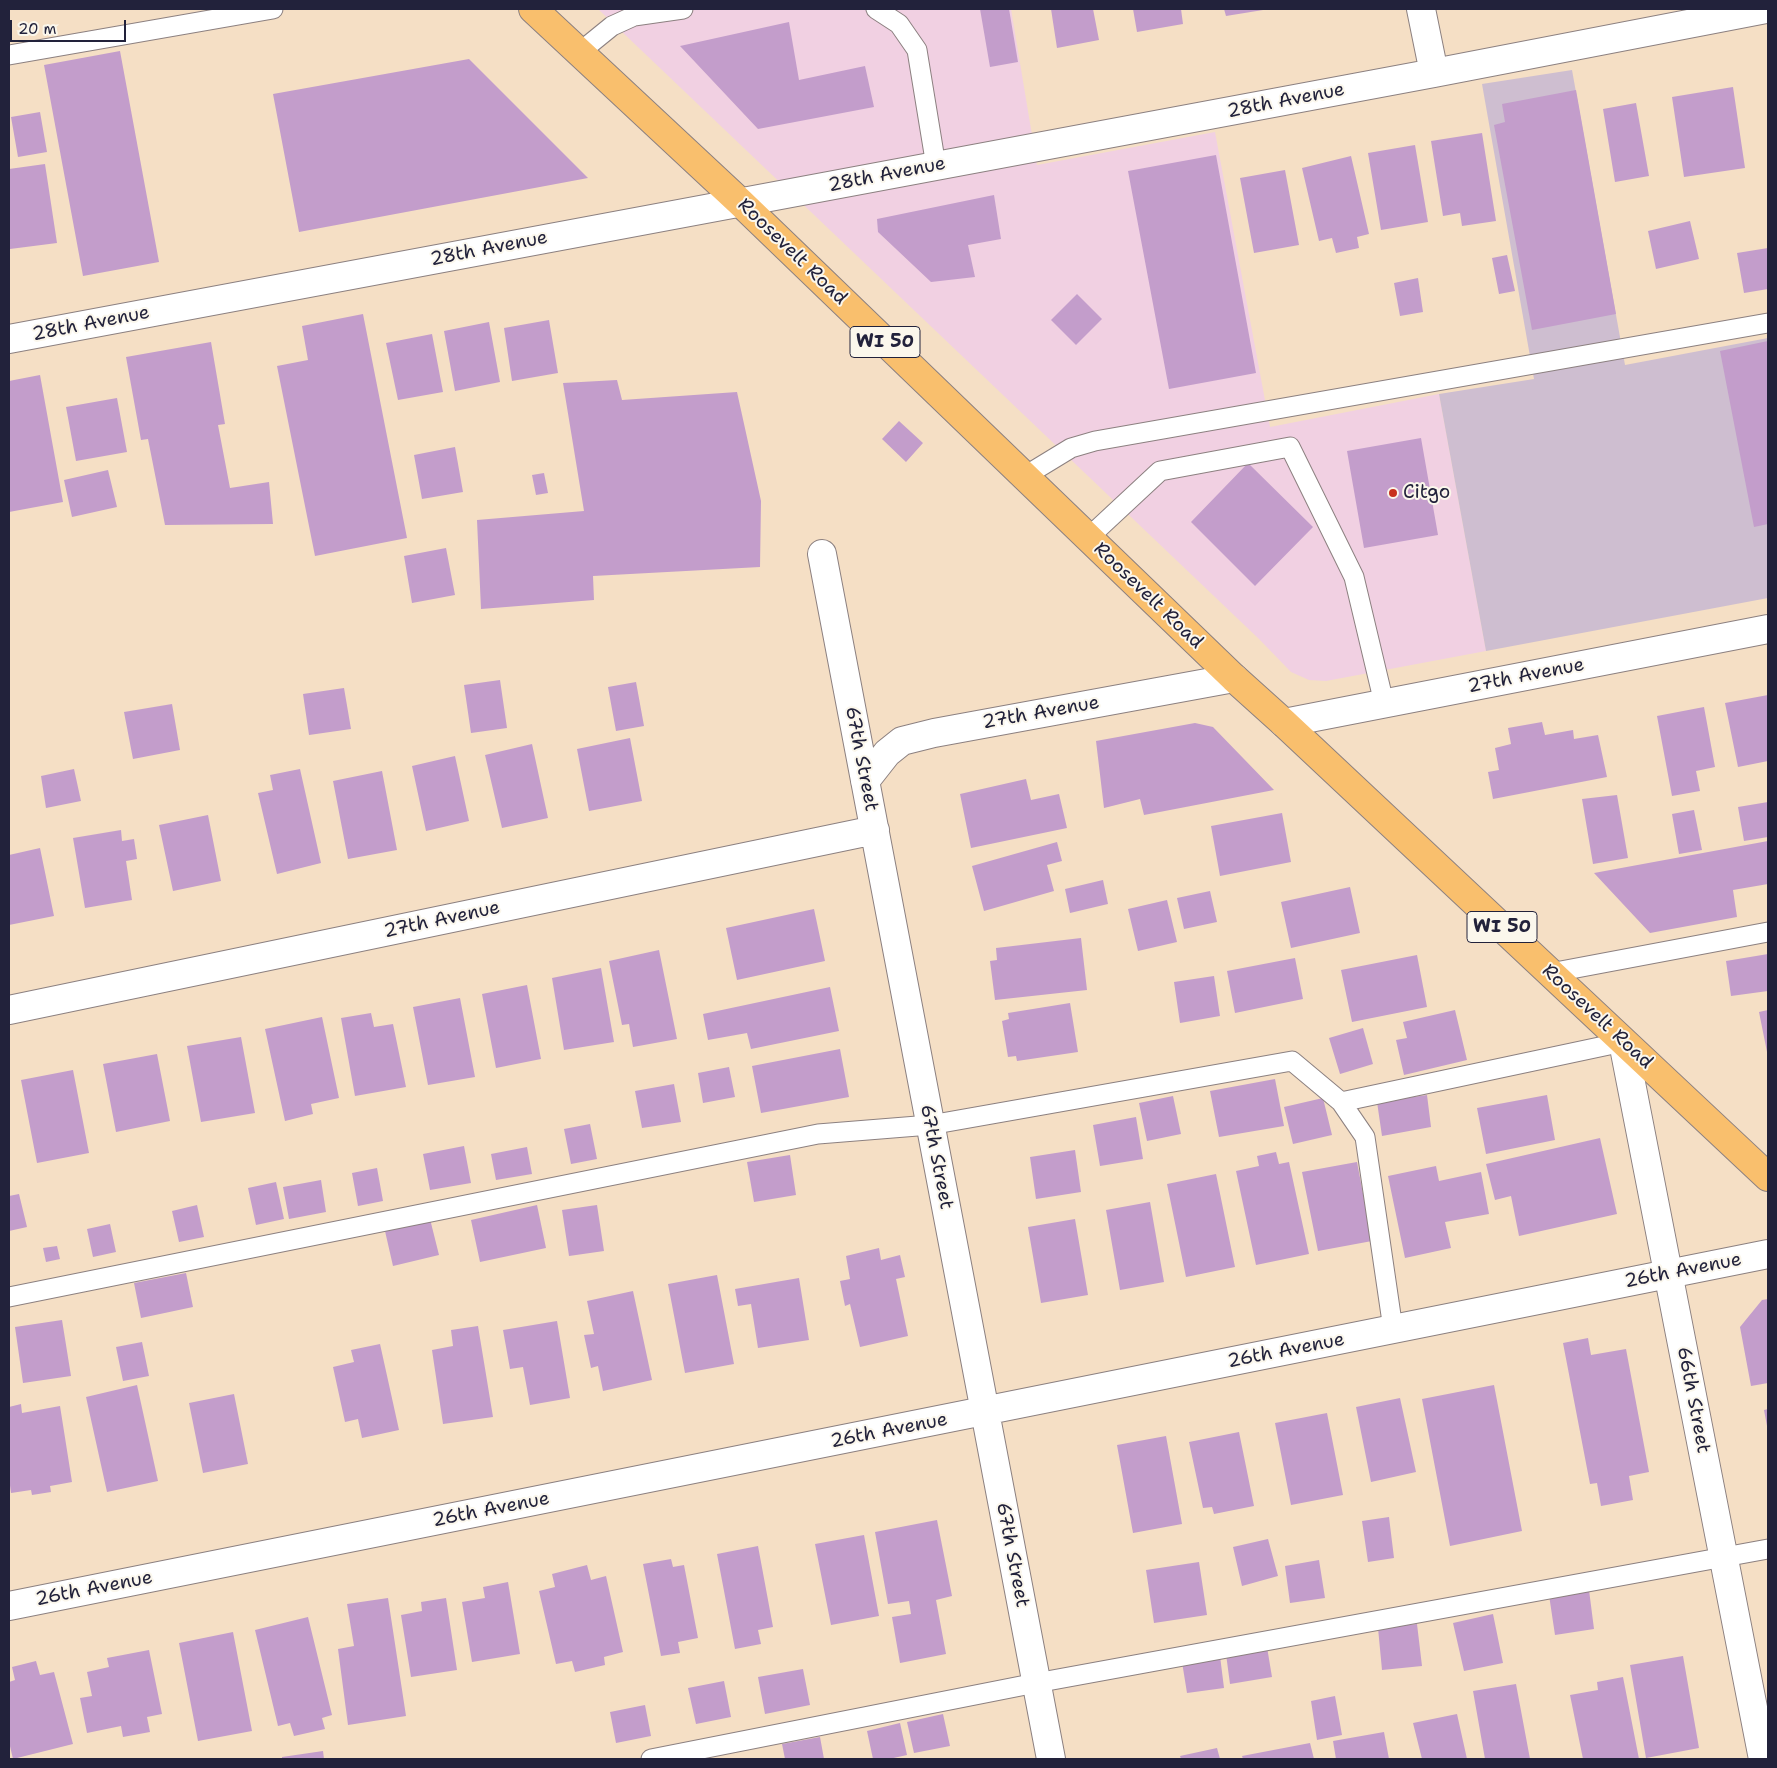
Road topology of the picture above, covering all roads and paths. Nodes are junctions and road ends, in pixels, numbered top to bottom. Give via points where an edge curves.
1 (273, 9) edge
2 (533, 9) edge
3 (683, 9) edge
4 (876, 9) edge
5 (1421, 9) edge
6 (1766, 9) edge
7 (580, 52) junction
8 (9, 55) edge
9 (1434, 73) junction
10 (936, 166) junction
11 (741, 203) junction
12 (1768, 323) edge
13 (9, 339) edge
14 (1025, 476) junction
15 (1088, 538) junction
16 (822, 554) dead end
17 (1768, 629) edge
18 (1234, 678) junction
19 (1384, 703) junction
20 (1284, 723) junction
21 (865, 781) junction
22 (875, 830) junction
23 (1768, 932) edge
24 (1550, 973) junction
25 (9, 1010) edge
26 (1623, 1042) junction
27 (1341, 1102) junction
28 (930, 1125) junction
29 (1768, 1177) edge
30 (1768, 1254) edge
31 (1668, 1274) junction
32 (9, 1297) edge
33 (1392, 1330) junction
34 (984, 1412) junction
35 (1768, 1550) edge
36 (1724, 1559) junction
37 (9, 1606) edge
38 (1036, 1683) junction
39 (651, 1759) edge
40 (1051, 1759) edge
41 (1763, 1759) edge

1 - 8 lane
2 - 7 main road, Roosevelt Road / WI 50
3 - 7 lane via 634,16 612,26
4 - 10 lane via 899,24 917,50
5 - 9 street
6 - 9 street, 28th Avenue
7 - 11 main road, Roosevelt Road / WI 50
9 - 10 street, 28th Avenue
10 - 11 street, 28th Avenue
11 - 13 street, 28th Avenue
11 - 14 main road, Roosevelt Road / WI 50
12 - 14 lane via 1095,441 1071,448
14 - 15 main road, Roosevelt Road / WI 50
15 - 18 main road, Roosevelt Road / WI 50
15 - 19 lane via 1160,471 1290,447 1354,577
16 - 21 street, 67th Street
17 - 19 street, 27th Avenue
18 - 20 main road, Roosevelt Road / WI 50
18 - 21 street, 27th Avenue via 902,741 887,752
19 - 20 street, 27th Avenue
20 - 24 main road, Roosevelt Road / WI 50
21 - 22 street, 67th Street
22 - 25 street, 27th Avenue
22 - 28 street, 67th Street
23 - 24 lane
24 - 26 main road, Roosevelt Road / WI 50
26 - 27 lane
26 - 29 main road, Roosevelt Road / WI 50
26 - 31 street, 66th Street
27 - 28 lane via 1292,1061
27 - 33 lane via 1365,1137
28 - 32 lane via 818,1134
28 - 34 street, 67th Street
30 - 31 street, 26th Avenue
31 - 33 street, 26th Avenue
31 - 36 street, 66th Street
33 - 34 street, 26th Avenue
34 - 37 street, 26th Avenue
34 - 38 street, 67th Street
35 - 36 lane
36 - 38 lane
36 - 41 street, 66th Street
38 - 39 lane
38 - 40 street, 67th Street

